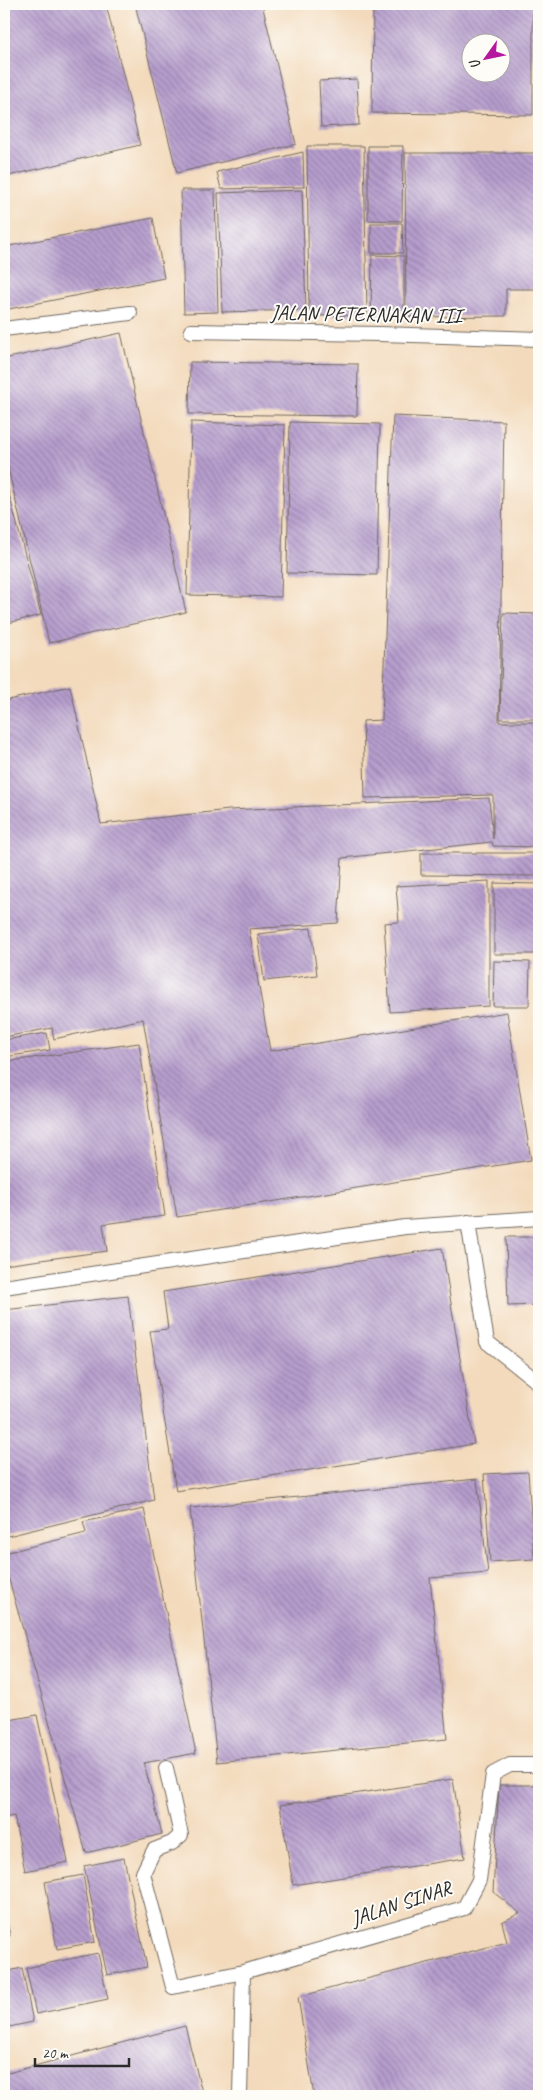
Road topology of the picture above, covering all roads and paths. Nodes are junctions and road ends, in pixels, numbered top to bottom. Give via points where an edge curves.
1 (130, 313) dead end
2 (4, 329) edge
3 (191, 331) dead end
4 (539, 339) edge
5 (539, 1218) edge
6 (468, 1222) junction
7 (4, 1287) edge
8 (539, 1385) edge
9 (539, 1765) edge
10 (166, 1768) dead end
11 (243, 1972) junction
12 (240, 2096) edge

1 - 2 lane
3 - 4 lane, JALAN PETERNAKAN III
5 - 6 lane
6 - 7 lane via 405,1227
6 - 8 lane via 487,1342
9 - 11 lane, JALAN SINAR via 510,1765 494,1774 479,1880 464,1908
10 - 11 lane, JALAN SINAR via 181,1835 172,1843 154,1850 143,1873 173,1986
11 - 12 lane

